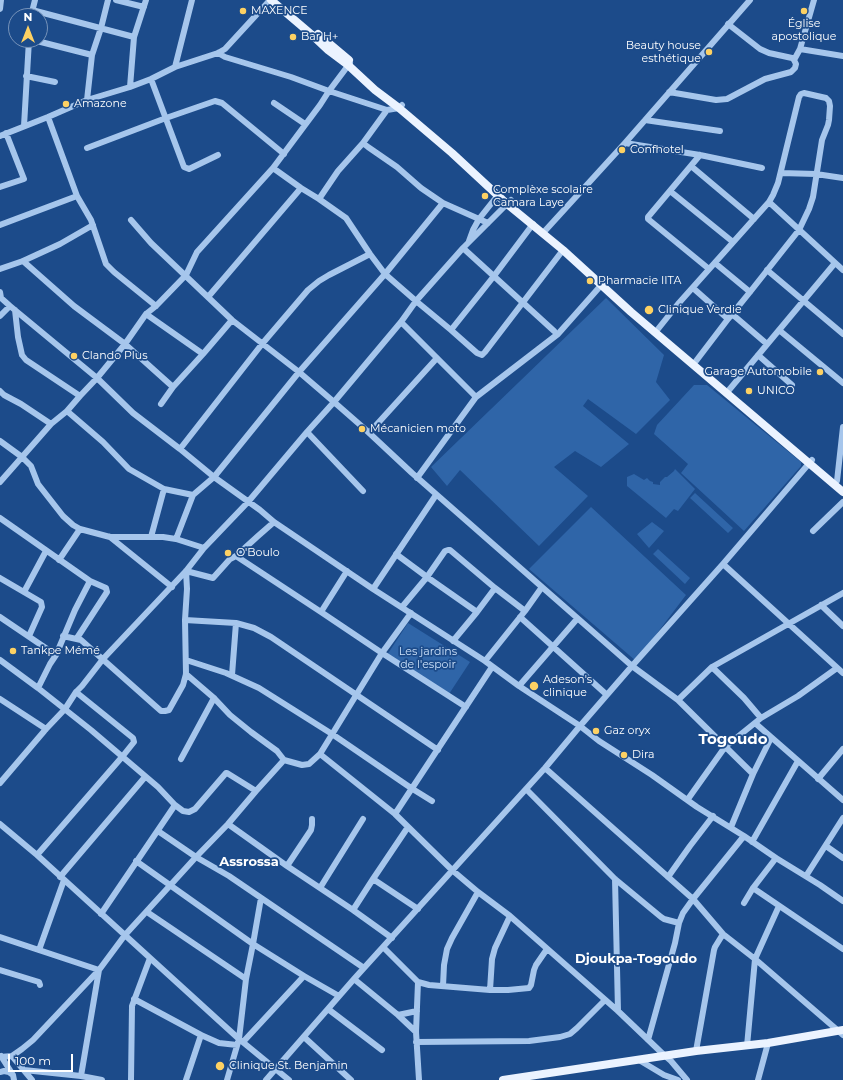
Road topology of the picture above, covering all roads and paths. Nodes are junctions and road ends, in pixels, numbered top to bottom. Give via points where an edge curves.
1 (1, 0) edge
2 (108, 0) edge
3 (116, 0) edge
4 (146, 0) edge
5 (192, 0) edge
6 (270, 0) edge
7 (279, 0) edge
8 (750, 0) edge
9 (814, 0) edge
10 (144, 7) junction
11 (0, 9) edge
12 (48, 16) edge
13 (728, 24) junction
14 (101, 28) junction
15 (134, 37) junction
16 (48, 44) edge
17 (28, 48) edge
18 (800, 48) junction
19 (218, 53) junction
20 (92, 55) junction
21 (843, 56) edge
22 (794, 60) junction
23 (349, 63) junction
24 (175, 67) junction
25 (26, 76) junction
26 (151, 79) junction
27 (55, 82) dead end
28 (130, 86) junction
29 (329, 91) junction
30 (669, 92) junction
31 (87, 100) junction
32 (274, 103) dead end
33 (400, 107) junction
34 (387, 110) junction
35 (48, 117) junction
36 (166, 118) junction
37 (645, 120) junction
38 (305, 124) junction
39 (24, 126) junction
40 (720, 131) dead end
41 (6, 133) junction
42 (0, 136) edge
43 (363, 143) junction
44 (625, 143) junction
45 (87, 148) dead end
46 (284, 154) junction
47 (218, 155) dead end
48 (700, 155) junction
49 (691, 166) junction
50 (273, 168) junction
51 (762, 168) dead end
52 (780, 174) junction
53 (816, 174) junction
54 (843, 178) edge
55 (0, 187) edge
56 (301, 188) junction
57 (670, 191) junction
58 (498, 195) junction
59 (77, 196) junction
60 (319, 199) junction
61 (509, 202) junction
62 (769, 202) junction
63 (443, 203) junction
64 (479, 219) junction
65 (754, 219) junction
66 (131, 220) dead end
67 (488, 223) junction
68 (532, 224) junction
69 (0, 225) edge
70 (93, 225) junction
71 (799, 230) junction
72 (544, 231) junction
73 (469, 242) junction
74 (734, 242) junction
75 (463, 248) junction
76 (563, 250) junction
77 (370, 254) junction
78 (23, 261) junction
79 (715, 263) junction
80 (835, 263) junction
81 (0, 269) edge
82 (709, 269) junction
83 (767, 270) junction
84 (843, 270) edge
85 (385, 274) junction
86 (186, 275) junction
87 (494, 276) junction
88 (602, 284) junction
89 (693, 288) junction
90 (0, 292) edge
91 (750, 292) junction
92 (208, 297) junction
93 (416, 301) junction
94 (803, 301) junction
95 (522, 303) junction
96 (156, 306) junction
97 (13, 308) junction
98 (146, 314) junction
99 (0, 316) edge
100 (730, 316) junction
101 (232, 320) junction
102 (401, 322) junction
103 (658, 329) junction
104 (451, 330) junction
105 (778, 330) junction
106 (554, 331) dead end
107 (843, 334) edge
108 (125, 344) junction
109 (262, 344) junction
110 (767, 344) junction
111 (203, 354) junction
112 (758, 355) junction
113 (437, 358) junction
114 (696, 361) junction
115 (299, 372) junction
116 (710, 376) junction
117 (97, 378) junction
118 (843, 383) edge
119 (792, 385) dead end
120 (173, 387) junction
121 (0, 390) edge
122 (729, 390) junction
123 (80, 396) junction
124 (476, 397) junction
125 (334, 402) junction
126 (161, 404) dead end
127 (67, 412) junction
128 (51, 424) junction
129 (843, 427) edge
130 (306, 432) junction
131 (369, 433) junction
132 (1, 442) edge
133 (180, 449) junction
134 (22, 457) junction
135 (810, 462) junction
136 (214, 477) junction
137 (417, 478) junction
138 (0, 482) edge
139 (840, 484) edge
140 (164, 488) junction
141 (363, 491) dead end
142 (843, 492) edge
143 (436, 494) junction
144 (193, 495) junction
145 (248, 502) junction
146 (843, 502) edge
147 (0, 518) edge
148 (274, 522) junction
149 (80, 529) junction
150 (813, 531) dead end
151 (110, 537) junction
152 (151, 537) junction
153 (176, 539) junction
154 (204, 548) junction
155 (46, 551) junction
156 (396, 554) junction
157 (236, 556) junction
158 (59, 560) junction
159 (723, 564) junction
160 (347, 571) junction
161 (186, 572) junction
162 (427, 577) junction
163 (0, 578) edge
164 (90, 581) junction
165 (172, 587) junction
166 (542, 587) junction
167 (495, 588) junction
168 (373, 589) junction
169 (24, 592) junction
170 (843, 593) edge
171 (821, 605) junction
172 (402, 607) junction
173 (525, 611) junction
174 (322, 612) junction
175 (477, 612) junction
176 (411, 613) junction
177 (0, 617) edge
178 (520, 617) junction
179 (578, 619) junction
180 (185, 620) junction
181 (236, 623) junction
182 (788, 624) junction
183 (843, 626) edge
184 (29, 636) junction
185 (63, 636) junction
186 (77, 638) junction
187 (453, 641) junction
188 (554, 646) junction
189 (382, 653) junction
190 (56, 655) junction
191 (103, 659) junction
192 (0, 660) edge
193 (186, 660) junction
194 (485, 661) junction
195 (632, 666) junction
196 (492, 667) junction
197 (712, 667) junction
198 (837, 668) junction
199 (843, 673) edge
200 (186, 674) junction
201 (232, 675) junction
202 (519, 686) junction
203 (38, 688) junction
204 (76, 692) junction
205 (607, 694) junction
206 (356, 696) junction
207 (214, 698) junction
208 (0, 699) edge
209 (678, 700) junction
210 (466, 707) junction
211 (65, 709) junction
212 (761, 718) junction
213 (755, 723) junction
214 (580, 726) junction
215 (46, 730) junction
216 (332, 734) junction
217 (771, 738) junction
218 (725, 747) junction
219 (843, 749) edge
220 (438, 750) junction
221 (320, 754) junction
222 (122, 757) junction
223 (181, 759) dead end
224 (284, 760) junction
225 (798, 761) junction
226 (545, 768) junction
227 (753, 774) junction
228 (145, 777) junction
229 (818, 779) junction
230 (0, 783) edge
231 (412, 788) junction
232 (526, 789) junction
233 (256, 791) junction
234 (688, 799) junction
235 (843, 800) edge
236 (432, 801) dead end
237 (175, 805) junction
238 (395, 814) junction
239 (713, 816) junction
240 (843, 818) edge
241 (312, 819) dead end
242 (362, 819) dead end
243 (0, 824) edge
244 (228, 824) junction
245 (408, 827) junction
246 (731, 827) junction
247 (158, 831) junction
248 (744, 836) junction
249 (752, 842) junction
250 (826, 846) junction
251 (37, 855) junction
252 (196, 857) junction
253 (776, 858) junction
254 (843, 858) edge
255 (136, 861) junction
256 (287, 866) junction
257 (452, 870) junction
258 (806, 876) junction
259 (668, 877) junction
260 (62, 878) junction
261 (373, 878) junction
262 (615, 879) junction
263 (170, 885) junction
264 (320, 888) junction
265 (753, 888) junction
266 (478, 892) junction
267 (260, 898) junction
268 (693, 899) junction
269 (843, 901) edge
270 (744, 903) dead end
271 (779, 906) junction
272 (418, 909) junction
273 (353, 910) junction
274 (147, 912) junction
275 (101, 914) junction
276 (510, 916) junction
277 (679, 922) junction
278 (723, 934) junction
279 (125, 936) junction
280 (0, 937) edge
281 (392, 938) junction
282 (253, 944) junction
283 (383, 947) junction
284 (547, 949) junction
285 (843, 949) edge
286 (39, 950) junction
287 (150, 958) junction
288 (754, 959) junction
289 (364, 968) junction
290 (0, 970) edge
291 (99, 970) junction
292 (304, 976) junction
293 (246, 979) junction
294 (354, 979) junction
295 (418, 982) junction
296 (40, 984) dead end
297 (443, 986) junction
298 (490, 990) junction
299 (339, 996) junction
300 (134, 999) junction
301 (605, 1000) junction
302 (328, 1009) junction
303 (417, 1011) junction
304 (618, 1011) junction
305 (398, 1015) junction
306 (416, 1032) junction
307 (841, 1032) edge
308 (201, 1035) junction
309 (304, 1037) junction
310 (648, 1040) junction
311 (240, 1042) junction
312 (416, 1042) junction
313 (768, 1043) junction
314 (747, 1046) junction
315 (382, 1050) dead end
316 (696, 1051) junction
317 (664, 1055) junction
318 (1, 1056) edge
319 (12, 1056) junction
320 (639, 1060) junction
321 (276, 1069) junction
322 (24, 1070) junction
323 (0, 1072) edge
324 (81, 1076) junction
325 (14, 1078) edge
326 (527, 1078) edge
327 (662, 1078) edge
328 (32, 1080) edge
329 (102, 1080) edge
330 (131, 1080) edge
331 (186, 1080) edge
332 (227, 1080) edge
333 (266, 1080) edge
334 (289, 1080) edge
335 (351, 1080) edge
336 (420, 1080) edge
337 (503, 1080) edge
338 (678, 1080) edge
339 (687, 1080) edge
340 (758, 1080) edge

1 - 11 street
2 - 14 street
3 - 10 street
4 - 10 street
5 - 24 street
6 - 19 street via 225,49
6 - 23 main road via 328,50
7 - 23 main road
8 - 13 street
9 - 18 street
10 - 15 street
12 - 14 street
13 - 22 street via 760,49
13 - 30 street
14 - 15 street
14 - 20 street
15 - 28 street
16 - 20 street
17 - 25 street
18 - 21 street
18 - 22 street
19 - 24 street
19 - 29 street
20 - 31 street
22 - 30 street via 795,68 791,72 765,79 727,99 716,100
23 - 29 street
23 - 33 main road via 375,90
24 - 26 street
25 - 27 street
25 - 39 street
26 - 28 street
26 - 36 street
28 - 31 street
29 - 34 street
29 - 38 street
30 - 37 street
31 - 35 street
32 - 38 street
33 - 34 street
33 - 58 main road
33 - 61 main road
34 - 43 street
35 - 39 street
35 - 59 street
36 - 45 street
36 - 46 street via 215,101 222,103
36 - 47 street via 184,167 189,169
37 - 40 street
37 - 44 street
38 - 46 street
39 - 41 street
41 - 42 street
41 - 55 street via 24,178
43 - 60 street via 338,171
43 - 63 street
44 - 48 street
44 - 72 street
46 - 50 street
48 - 49 street
48 - 51 street
49 - 57 street
49 - 65 street
50 - 56 street
50 - 86 street via 197,252
52 - 53 street
52 - 53 street via 799,96 804,93 826,98 830,106
52 - 62 street
53 - 54 street
53 - 71 street via 813,197
56 - 60 street
56 - 92 street
57 - 74 street
57 - 82 street via 648,219
58 - 61 main road
58 - 64 street
59 - 69 street
59 - 70 street
60 - 77 street via 346,218
61 - 67 street
61 - 68 main road
61 - 72 main road via 521,208
62 - 65 street
62 - 71 street
63 - 64 street
63 - 85 street
64 - 67 street
64 - 73 street
65 - 74 street
66 - 86 street
67 - 73 street
68 - 72 main road
68 - 87 street
70 - 78 street
70 - 96 street via 106,264
71 - 80 street
71 - 83 street
72 - 76 main road
72 - 88 main road
73 - 75 street
74 - 79 street
75 - 87 street
75 - 93 street
76 - 88 main road
76 - 95 street
77 - 85 street
77 - 109 street via 318,281
78 - 81 street
78 - 108 street via 74,306
79 - 82 street
79 - 91 street
80 - 84 street
80 - 94 street
82 - 89 street
83 - 91 street
83 - 94 street
85 - 93 street
85 - 115 street
86 - 92 street
86 - 96 street
87 - 95 street
87 - 104 street
88 - 103 main road
88 - 116 main road
88 - 124 street via 558,334
89 - 100 street
89 - 103 street
90 - 97 street via 1,298
91 - 100 street
92 - 101 street
93 - 102 street
93 - 104 street
94 - 105 street
94 - 107 street
95 - 104 street via 482,354 478,354
95 - 106 street
96 - 98 street
97 - 99 street
97 - 117 street
97 - 123 street via 22,355
98 - 108 street
98 - 111 street
100 - 110 street
100 - 114 street
101 - 109 street
101 - 111 street
102 - 113 street
102 - 125 street
103 - 114 main road
105 - 110 street
105 - 118 street
108 - 117 street
108 - 120 street
109 - 115 street
109 - 133 street
110 - 112 street
111 - 120 street
112 - 119 street
112 - 122 street
113 - 124 street
113 - 131 street
114 - 116 main road
115 - 125 street
115 - 136 street
116 - 122 main road
116 - 135 main road
117 - 123 street
117 - 133 street via 133,413
120 - 126 street
121 - 128 street
122 - 135 main road
123 - 127 street
124 - 137 street
125 - 130 street
125 - 131 street
127 - 128 street
127 - 140 street via 103,442 129,469
128 - 134 street
129 - 139 street
130 - 141 street
130 - 145 street
131 - 137 street
132 - 134 street
133 - 136 street
134 - 138 street
134 - 149 street via 31,466 38,484 63,516
135 - 139 main road
135 - 142 main road
135 - 159 street
136 - 144 street
136 - 145 street
137 - 143 street
140 - 144 street
140 - 152 street
143 - 156 street
143 - 166 street
144 - 153 street
145 - 148 street
145 - 154 street
146 - 150 street
147 - 155 street
148 - 157 street
148 - 160 street
149 - 151 street
149 - 158 street
151 - 152 street
151 - 165 street
152 - 153 street
153 - 154 street
154 - 161 street
155 - 158 street
155 - 169 street
156 - 162 street
156 - 168 street
157 - 161 street via 230,558 213,578
157 - 174 street
158 - 164 street
159 - 182 street
159 - 195 street
160 - 168 street
160 - 174 street
161 - 165 street
161 - 180 street
162 - 167 street via 445,551 450,550
162 - 172 street
162 - 175 street
163 - 169 street
164 - 185 street
164 - 186 street via 106,588 107,592
165 - 191 street
166 - 173 street
166 - 179 street
167 - 173 street
167 - 175 street
168 - 172 street
169 - 184 street via 42,604
170 - 171 street
171 - 182 street
171 - 183 street
172 - 176 street
173 - 178 street
174 - 189 street
175 - 187 street
176 - 187 street
176 - 189 street
177 - 184 street
178 - 188 street
178 - 194 street
179 - 188 street
179 - 195 street
180 - 181 street
180 - 193 street
181 - 201 street
181 - 206 street via 254,628 271,637
182 - 197 street
182 - 198 street
184 - 190 street
185 - 186 street
185 - 190 street
186 - 191 street
187 - 194 street
188 - 202 street
188 - 205 street
189 - 206 street
189 - 210 street
190 - 203 street
191 - 200 street via 161,711 169,710
191 - 204 street
192 - 203 street
193 - 200 street
193 - 201 street
194 - 196 street
195 - 205 street
195 - 209 street
196 - 202 street
196 - 210 street
197 - 209 street
197 - 212 street
198 - 199 street
198 - 212 street
200 - 207 street
201 - 216 street via 259,688
202 - 214 street
203 - 211 street
204 - 211 street
204 - 222 street via 133,738 134,742
205 - 214 street
206 - 216 street
206 - 220 street
207 - 223 street
207 - 224 street via 230,715 277,751
208 - 215 street
209 - 218 street
210 - 220 street
211 - 215 street
211 - 222 street
212 - 213 street
213 - 217 street
213 - 218 street
214 - 226 street
214 - 234 street
215 - 230 street
216 - 221 street
216 - 231 street
217 - 225 street
217 - 227 street
218 - 227 street
218 - 234 street
219 - 229 street
220 - 231 street
221 - 224 street via 309,764 302,765
221 - 238 street
222 - 228 street
222 - 251 street
224 - 233 street
225 - 229 street
225 - 249 street
226 - 232 street
226 - 259 street
227 - 246 street
228 - 237 street
228 - 260 street
229 - 235 street
231 - 236 street
231 - 238 street
232 - 257 street
232 - 262 street
233 - 237 street via 226,773 195,809 183,811
233 - 244 street
234 - 239 street
237 - 247 street
238 - 245 street
239 - 246 street
239 - 259 street
240 - 250 street
241 - 256 street via 311,830
242 - 264 street
243 - 251 street
244 - 252 street
244 - 256 street
245 - 257 street
245 - 261 street
246 - 248 street
247 - 252 street
247 - 255 street
248 - 249 street
248 - 268 street
249 - 253 street
250 - 254 street
250 - 258 street
251 - 260 street
252 - 263 street
252 - 267 street
253 - 258 street
253 - 265 street
255 - 263 street
255 - 275 street
256 - 264 street
257 - 266 street
257 - 272 street
258 - 269 street
259 - 268 street
260 - 275 street
260 - 286 street
261 - 272 street
261 - 273 street
262 - 277 street via 661,916
262 - 304 street
263 - 274 street
263 - 282 street
264 - 273 street
265 - 270 street
265 - 271 street
266 - 276 street
266 - 297 street via 447,949
267 - 282 street
267 - 289 street
268 - 277 street
268 - 278 street
271 - 285 street
271 - 288 street
272 - 281 street
273 - 281 street
274 - 279 street
274 - 293 street
275 - 279 street
276 - 284 street
276 - 298 street via 495,948
277 - 310 street
278 - 288 street
278 - 316 street via 714,950
279 - 287 street
279 - 291 street
280 - 286 street
281 - 283 street
282 - 292 street
282 - 293 street
283 - 289 street
283 - 295 street
284 - 298 street via 536,965 529,988
284 - 301 street
286 - 291 street
287 - 300 street
287 - 311 street
288 - 307 street
288 - 314 street
289 - 294 street
290 - 296 street
291 - 319 street via 33,1040
291 - 324 street
292 - 299 street
292 - 311 street
293 - 311 street
294 - 299 street
294 - 305 street
295 - 297 street
295 - 303 street
297 - 298 street
299 - 302 street
300 - 308 street
300 - 330 street via 131,1013
301 - 304 street
301 - 312 street via 570,1034 560,1037 529,1041
302 - 309 street
302 - 315 street
303 - 305 street
303 - 306 street
304 - 310 street
305 - 306 street
306 - 312 street
307 - 313 main road
308 - 311 street via 219,1043
308 - 331 street
309 - 321 street
309 - 335 street
310 - 317 street
311 - 321 street
311 - 332 street
312 - 336 street
313 - 314 main road
313 - 340 street
314 - 316 main road
316 - 317 main road
317 - 320 main road
317 - 339 street
318 - 319 street
318 - 325 street
319 - 322 street
320 - 326 main road
320 - 327 street
321 - 333 street
321 - 334 street
322 - 324 street
322 - 328 street
323 - 325 street via 7,1071
324 - 329 street
326 - 337 main road
327 - 338 street

